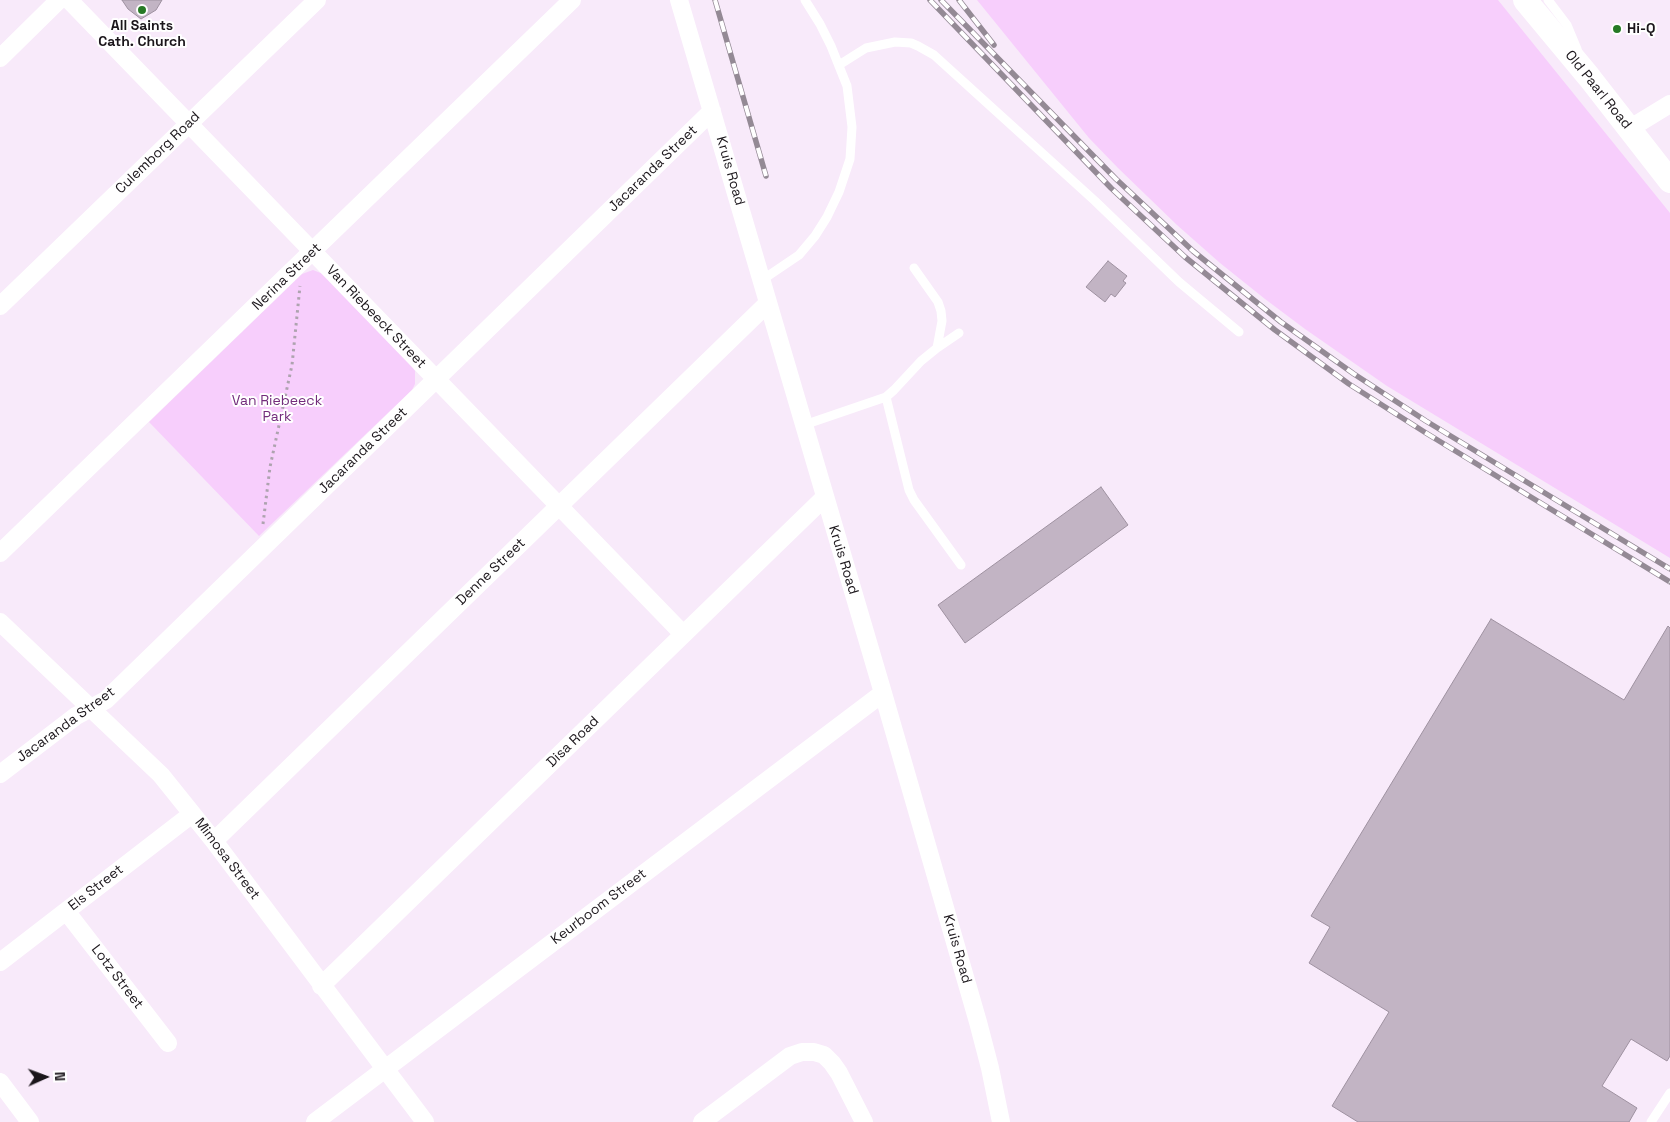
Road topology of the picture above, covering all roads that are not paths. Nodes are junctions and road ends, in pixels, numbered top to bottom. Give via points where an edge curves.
1 (59, 0) edge
2 (69, 0) edge
3 (317, 0) edge
4 (572, 0) edge
5 (679, 0) edge
6 (805, 0) edge
7 (1525, 0) edge
8 (1548, 0) edge
9 (0, 58) edge
10 (839, 65) junction
11 (1589, 78) junction
12 (1670, 104) edge
13 (712, 111) junction
14 (189, 124) junction
15 (1629, 129) junction
16 (1670, 181) edge
17 (307, 258) junction
18 (914, 268) dead end
19 (762, 280) junction
20 (768, 303) junction
21 (0, 306) edge
22 (1239, 332) dead end
23 (958, 333) dead end
24 (937, 348) junction
25 (437, 380) junction
26 (886, 397) junction
27 (804, 425) junction
28 (825, 497) junction
29 (559, 506) junction
30 (0, 553) edge
31 (961, 565) dead end
32 (0, 622) edge
33 (683, 634) junction
34 (883, 693) junction
35 (92, 707) junction
36 (0, 774) edge
37 (192, 814) junction
38 (214, 841) junction
39 (66, 910) junction
40 (0, 962) edge
41 (321, 986) junction
42 (168, 1043) dead end
43 (384, 1069) junction
44 (0, 1082) edge
45 (1670, 1093) edge
46 (30, 1122) edge
47 (315, 1122) edge
48 (425, 1122) edge
49 (702, 1122) edge
50 (864, 1122) edge
51 (1001, 1122) edge
52 (1651, 1122) edge

1 - 9 street
2 - 14 street, Van Riebeeck Street
3 - 14 street, Culemborg Road
4 - 17 street, Nerina Street
5 - 13 street, Kruis Road
6 - 10 lane
7 - 11 main road, Old Paarl Road
8 - 11 lane via 1567,25
10 - 19 lane via 847,86 852,126 846,176 815,236 799,255
10 - 22 lane via 866,48 895,42 911,43 934,55 1089,195 1179,282
11 - 15 main road, Old Paarl Road
12 - 15 street
13 - 19 street, Kruis Road
13 - 25 street, Jacaranda Street
14 - 17 street, Van Riebeeck Street
14 - 21 street, Culemborg Road
15 - 16 main road, Old Paarl Road
17 - 25 street, Van Riebeeck Street
17 - 30 street, Nerina Street
18 - 24 lane via 941,311
19 - 20 street, Kruis Road
20 - 27 street, Kruis Road
20 - 29 street, Denne Street
23 - 24 lane
24 - 26 lane
25 - 29 street, Van Riebeeck Street
25 - 35 street, Jacaranda Street via 106,700
26 - 27 lane
26 - 31 lane via 909,490
27 - 28 street, Kruis Road
28 - 33 street, Disa Road
28 - 34 street, Kruis Road
29 - 33 street, Van Riebeeck Street
29 - 38 street, Denne Street
32 - 35 street, Mimosa Street
33 - 41 street, Disa Road
34 - 43 street, Keurboom Street
34 - 51 street, Kruis Road via 978,1022
35 - 36 street, Jacaranda Street
35 - 37 street, Mimosa Street via 161,775
37 - 38 street, Mimosa Street
37 - 39 street, Els Street
38 - 41 street, Mimosa Street
39 - 40 street, Els Street
39 - 42 street, Lotz Street
41 - 43 street, Mimosa Street
43 - 47 street, Keurboom Street
43 - 48 street, Mimosa Street
44 - 46 street
45 - 52 lane
49 - 50 street via 790,1056 814,1052 824,1055 832,1063

